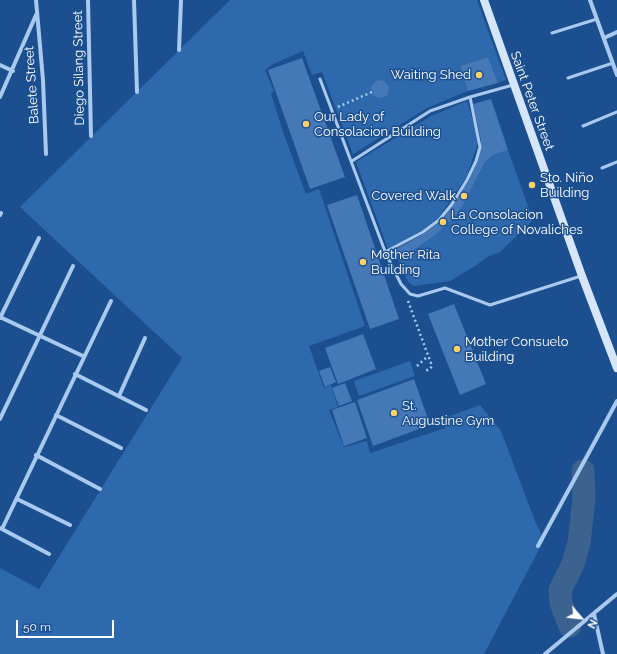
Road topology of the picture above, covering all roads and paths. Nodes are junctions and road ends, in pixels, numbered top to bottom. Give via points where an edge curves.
1 (36, 0) edge
2 (88, 0) edge
3 (134, 0) edge
4 (181, 0) edge
5 (484, 0) edge
6 (590, 0) edge
7 (36, 14) junction
8 (597, 19) junction
9 (617, 32) edge
10 (552, 33) dead end
11 (604, 38) junction
12 (179, 50) dead end
13 (613, 63) junction
14 (0, 65) edge
15 (13, 71) junction
16 (617, 75) edge
17 (568, 78) dead end
18 (320, 79) dead end
19 (513, 86) junction
20 (137, 92) dead end
21 (372, 92) dead end
22 (0, 97) edge
23 (470, 97) junction
24 (332, 110) junction
25 (617, 112) edge
26 (583, 126) dead end
27 (91, 136) dead end
28 (46, 154) dead end
29 (352, 161) junction
30 (617, 162) edge
31 (602, 168) dead end
32 (39, 238) dead end
33 (385, 252) junction
34 (73, 266) dead end
35 (582, 276) junction
36 (401, 284) junction
37 (111, 301) dead end
38 (0, 317) edge
39 (40, 336) junction
40 (145, 338) dead end
41 (83, 356) junction
42 (428, 356) junction
43 (417, 366) dead end
44 (617, 368) edge
45 (425, 371) dead end
46 (75, 374) junction
47 (119, 396) junction
48 (617, 401) edge
49 (146, 410) dead end
50 (56, 415) junction
51 (0, 419) edge
52 (121, 448) dead end
53 (36, 455) junction
54 (100, 489) dead end
55 (17, 499) junction
56 (70, 524) dead end
57 (1, 529) edge
58 (538, 546) dead end
59 (49, 554) dead end
60 (617, 594) edge
61 (594, 614) junction
62 (545, 654) edge
63 (603, 654) edge

1 - 7 street, Balete Street
2 - 27 street, Diego Silang Street
3 - 20 street
4 - 12 street
5 - 19 street, Saint Peter Street
6 - 8 street
7 - 15 street
7 - 28 street, Balete Street via 43,80
8 - 10 lane
8 - 11 street
9 - 11 street
11 - 13 street
13 - 16 street
13 - 17 lane
14 - 15 street
15 - 22 street
18 - 24 lane
19 - 23 lane
19 - 35 street, Saint Peter Street
21 - 24 path
23 - 29 lane via 430,111
23 - 33 lane via 480,147 467,180 439,220 424,232
24 - 29 lane
25 - 26 lane
29 - 33 lane
30 - 31 lane
32 - 38 street
33 - 36 lane
34 - 39 street
35 - 36 lane via 490,305 445,288 418,296 410,294
35 - 44 street, Saint Peter Street
36 - 42 path
37 - 41 street
38 - 39 street
39 - 41 street
39 - 51 street
40 - 47 street
41 - 46 street
42 - 43 path
42 - 45 path via 432,366
46 - 47 street
46 - 50 street
47 - 49 street
48 - 58 street
50 - 52 street
50 - 53 street
53 - 54 street
53 - 55 street
55 - 56 street
55 - 57 street
57 - 59 street
60 - 61 street
61 - 62 street
61 - 63 street

